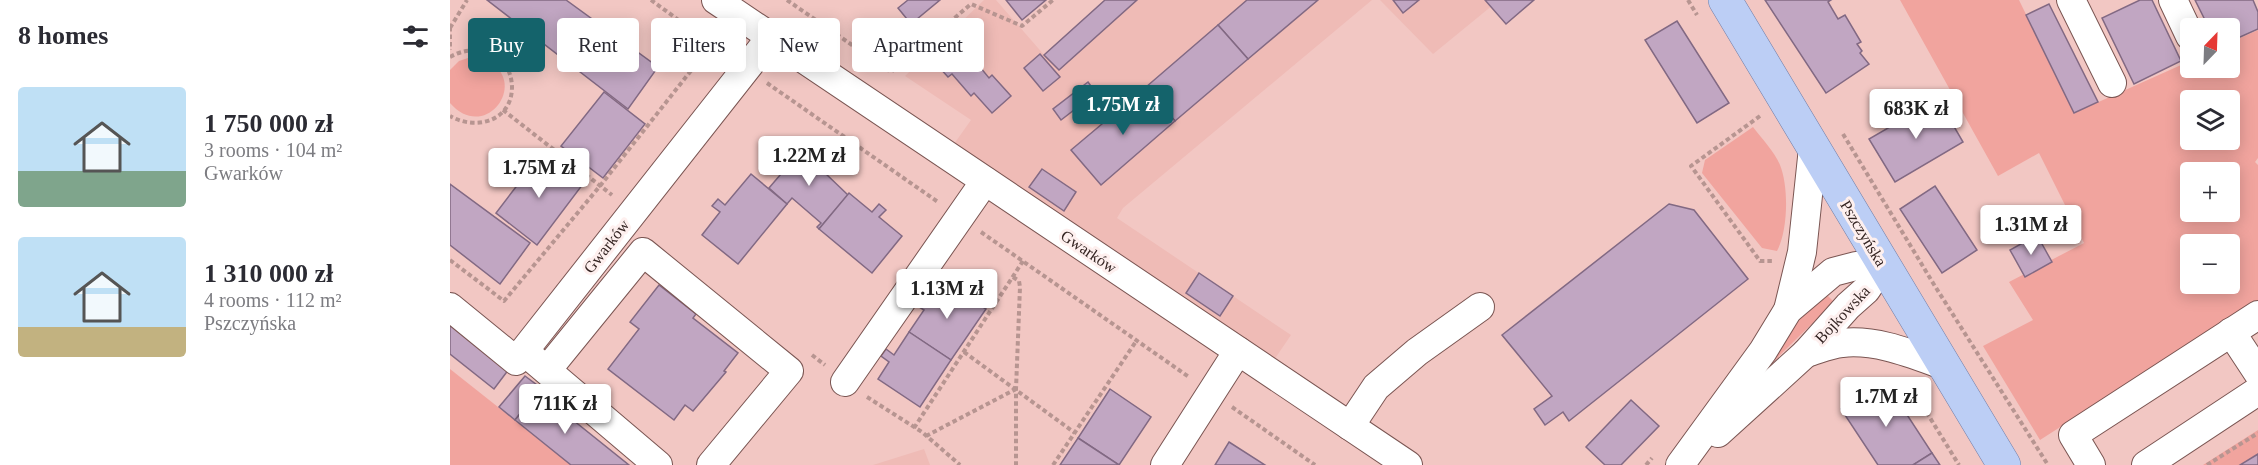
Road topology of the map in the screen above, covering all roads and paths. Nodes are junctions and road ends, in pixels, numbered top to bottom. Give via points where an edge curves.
1 (467, 0) edge
2 (716, 0) edge
3 (787, 0) edge
4 (1053, 0) edge
5 (1688, 0) edge
6 (2071, 0) edge
7 (2173, 0) edge
8 (1712, 8) edge
9 (2182, 18) edge
10 (450, 28) edge
11 (758, 28) edge
12 (450, 50) edge
13 (758, 53) edge
14 (450, 57) edge
15 (690, 72) edge
16 (823, 72) edge
17 (2112, 83) dead end
18 (1754, 107) dead end
19 (503, 110) junction
20 (450, 116) edge
21 (1760, 116) junction
22 (1766, 126) dead end
23 (1838, 126) dead end
24 (1813, 148) junction
25 (985, 181) junction
26 (600, 186) junction
27 (633, 211) junction
28 (450, 260) edge
29 (1023, 261) dead end
30 (1760, 261) dead end
31 (1883, 265) junction
32 (1013, 277) junction
33 (450, 307) edge
34 (1480, 307) dead end
35 (1788, 310) junction
36 (2258, 315) edge
37 (2231, 332) junction
38 (1137, 340) dead end
39 (524, 351) junction
40 (1238, 351) junction
41 (964, 352) junction
42 (1806, 353) junction
43 (1943, 365) junction
44 (547, 370) junction
45 (2258, 374) edge
46 (1904, 381) dead end
47 (845, 382) dead end
48 (1016, 389) junction
49 (2258, 392) edge
50 (1350, 426) junction
51 (914, 428) dead end
52 (1075, 433) junction
53 (2258, 433) edge
54 (926, 436) dead end
55 (1672, 462) edge
56 (658, 465) edge
57 (711, 465) edge
58 (1016, 465) edge
59 (1053, 465) edge
60 (1164, 465) edge
61 (1408, 465) edge
62 (1646, 465) edge
63 (1959, 465) edge
64 (2004, 465) edge
65 (2048, 465) edge
66 (2091, 465) edge
67 (2146, 465) edge
68 (2208, 465) edge

1 - 10 path
2 - 11 street, Gwarków
3 - 4 path via 891,72 971,4 1022,26
5 - 8 path
6 - 17 street
7 - 9 street
8 - 24 main road, Pszczyńska
10 - 12 path
13 - 27 street, Gwarków
14 - 19 path via 473,49 496,56 510,76 512,87
15 - 26 path
16 - 25 street, Gwarków
18 - 21 path
19 - 20 path via 483,123 471,124
19 - 26 path
21 - 22 path
21 - 30 path via 1691,166
23 - 65 path
24 - 31 main road, Pszczyńska
24 - 35 street via 1802,252
25 - 40 street, Gwarków
25 - 47 street
26 - 27 path
26 - 28 path via 504,301
27 - 39 street, Gwarków
29 - 32 path
31 - 35 street, Bojkowska via 1833,272
31 - 42 street, Bojkowska via 1866,290
31 - 43 main road, Pszczyńska
32 - 41 path
32 - 48 path via 1020,287
33 - 39 street via 516,361
34 - 50 street via 1376,387
35 - 55 street, Bojkowska via 1763,351
36 - 37 street
37 - 45 street
37 - 66 street via 2073,435
38 - 52 path
39 - 44 street
40 - 50 street, Gwarków
40 - 60 street
41 - 48 path
41 - 51 path
42 - 43 street via 1842,343 1869,343
42 - 55 street, Bojkowska
43 - 64 main road, Pszczyńska
44 - 56 street
44 - 57 street via 643,252 789,370
46 - 63 path
48 - 52 path
48 - 54 path
48 - 58 path
49 - 67 street
50 - 61 street, Gwarków
52 - 59 path
53 - 68 path
55 - 62 path

